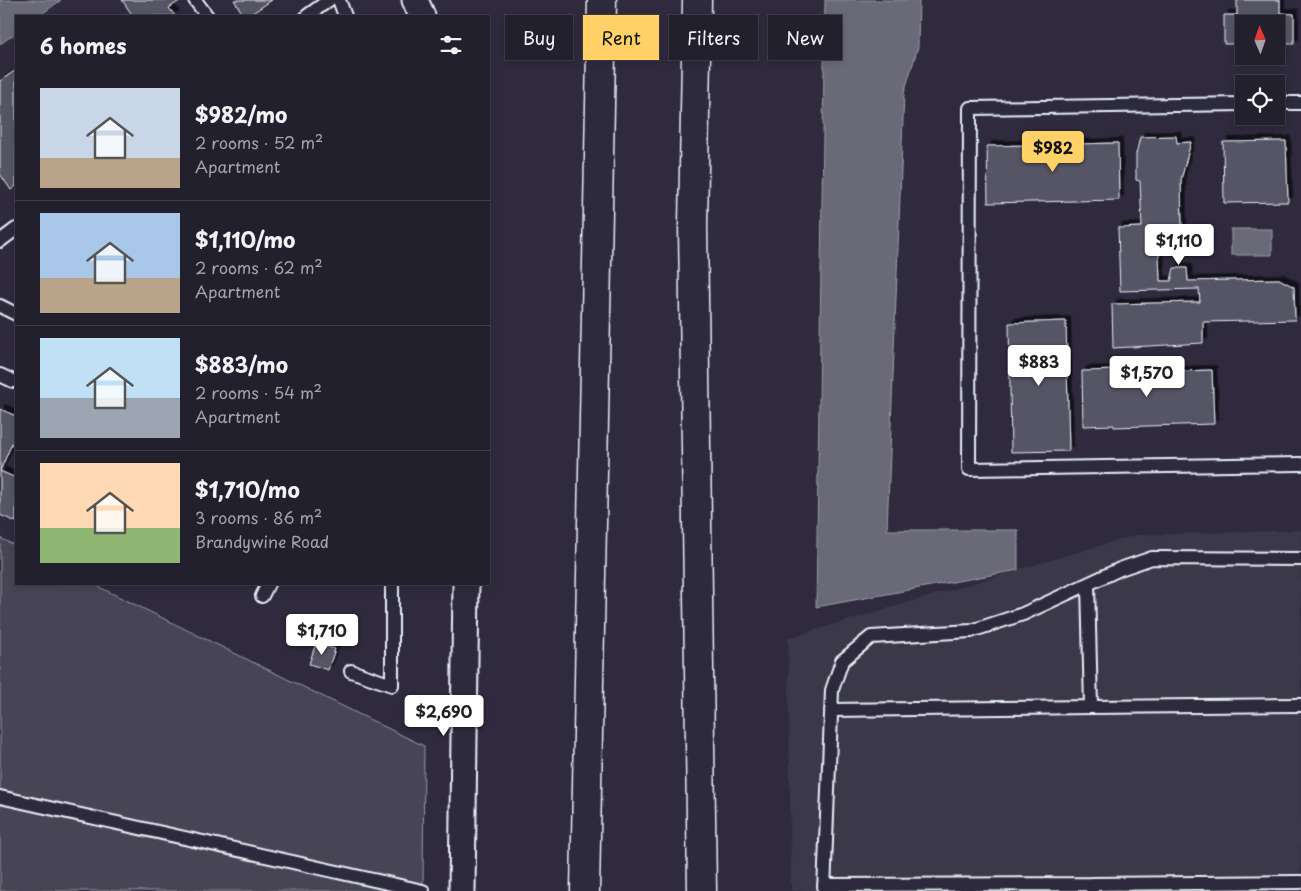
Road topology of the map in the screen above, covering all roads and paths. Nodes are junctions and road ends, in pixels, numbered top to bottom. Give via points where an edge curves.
1 (196, 0) edge
2 (329, 0) edge
3 (340, 0) edge
4 (415, 0) edge
5 (602, 0) edge
6 (697, 0) edge
7 (206, 15) edge
8 (308, 15) edge
9 (346, 15) edge
10 (422, 15) edge
11 (1285, 103) edge
12 (1301, 103) edge
13 (1235, 104) edge
14 (15, 230) edge
15 (0, 241) edge
16 (0, 306) edge
17 (15, 314) edge
18 (0, 375) edge
19 (13, 381) dead end
20 (1301, 464) edge
21 (1301, 559) edge
22 (1088, 584) junction
23 (268, 585) edge
24 (392, 585) edge
25 (466, 585) edge
26 (262, 596) dead end
27 (351, 671) dead end
28 (1301, 705) edge
29 (1091, 707) junction
30 (831, 710) junction
31 (0, 797) edge
32 (1301, 882) edge
33 (1092, 887) edge
34 (824, 888) edge
35 (423, 891) edge
36 (462, 891) edge
37 (585, 891) edge
38 (702, 891) edge

1 - 7 lane
2 - 8 lane
3 - 9 lane
4 - 10 street
5 - 37 highway
6 - 38 highway via 693,225
11 - 12 lane
13 - 20 lane via 970,108 969,469
14 - 15 lane
16 - 17 lane
18 - 19 lane
21 - 22 lane via 1152,558
22 - 29 lane
22 - 30 lane via 1023,614 971,631 871,637 842,661 832,690
23 - 26 lane
24 - 27 lane via 392,685
25 - 36 street
28 - 29 lane
29 - 30 lane
30 - 34 lane
31 - 35 lane
32 - 33 lane
33 - 34 lane

